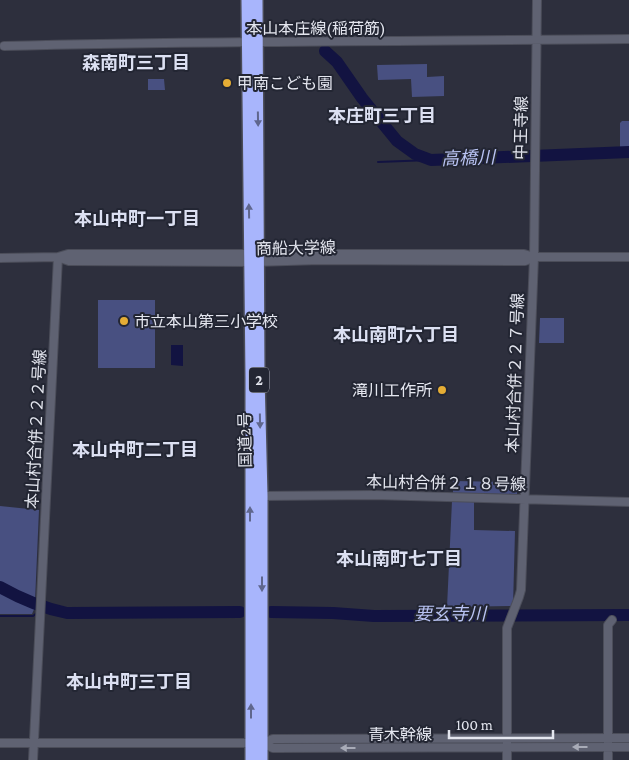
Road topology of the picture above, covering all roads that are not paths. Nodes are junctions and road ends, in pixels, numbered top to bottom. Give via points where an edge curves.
1 (247, 0) edge
2 (257, 0) edge
3 (537, 0) edge
4 (629, 39) edge
5 (536, 41) junction
6 (252, 42) junction
7 (4, 46) dead end
8 (58, 257) junction
9 (534, 257) junction
10 (629, 257) edge
11 (0, 258) edge
12 (254, 258) junction
13 (262, 496) junction
14 (524, 499) junction
15 (629, 502) edge
16 (612, 620) dead end
17 (507, 738) junction
18 (608, 738) junction
19 (629, 738) edge
20 (0, 743) edge
21 (34, 743) junction
22 (257, 743) junction
23 (507, 747) junction
24 (608, 747) junction
25 (629, 747) edge
26 (33, 760) edge
27 (251, 760) edge
28 (262, 760) edge
29 (507, 760) edge
30 (608, 760) edge

1 - 6 highway, 国道2号 / 2
2 - 6 highway, 国道2号 / 2
3 - 5 street, 中王寺線
4 - 5 street, 本山本庄線(稲荷筋)
5 - 6 street, 本山本庄線(稲荷筋)
5 - 9 street, 中王寺線
6 - 7 street, 本山本庄線(稲荷筋)
6 - 12 highway, 国道2号 / 2
8 - 11 street, 商船大学線
8 - 12 street, 商船大学線 via 69,261
8 - 21 street, 本山村合併２２２号線
9 - 10 street, 商船大学線
9 - 12 street, 商船大学線 via 524,254
9 - 14 street, 本山村合併２２７号線
12 -> 13 highway, 国道2号 / 2
22 -> 12 highway, 国道2号 / 2
13 - 14 street, 本山村合併２１８号線
13 -> 22 highway, 国道2号 / 2
14 - 15 street, 本山村合併２１８号線
14 - 17 street, 本山村合併２２７号線 via 521,590 507,628
16 - 18 street via 608,625
17 - 18 street, 青木幹線
17 - 22 street, 青木幹線 via 274,739
17 - 23 street, 本山村合併２２７号線
18 - 19 street, 青木幹線
18 - 24 street
20 - 21 street, 青木幹線
21 - 22 street, 青木幹線
21 - 26 street
23 -> 22 street, 青木幹線 via 273,748
22 - 27 highway, 国道2号 / 2
22 - 28 highway, 国道2号 / 2
24 -> 23 street, 青木幹線
23 - 29 street, 本山村合併２２７号線
24 - 25 street, 青木幹線
24 - 30 street

